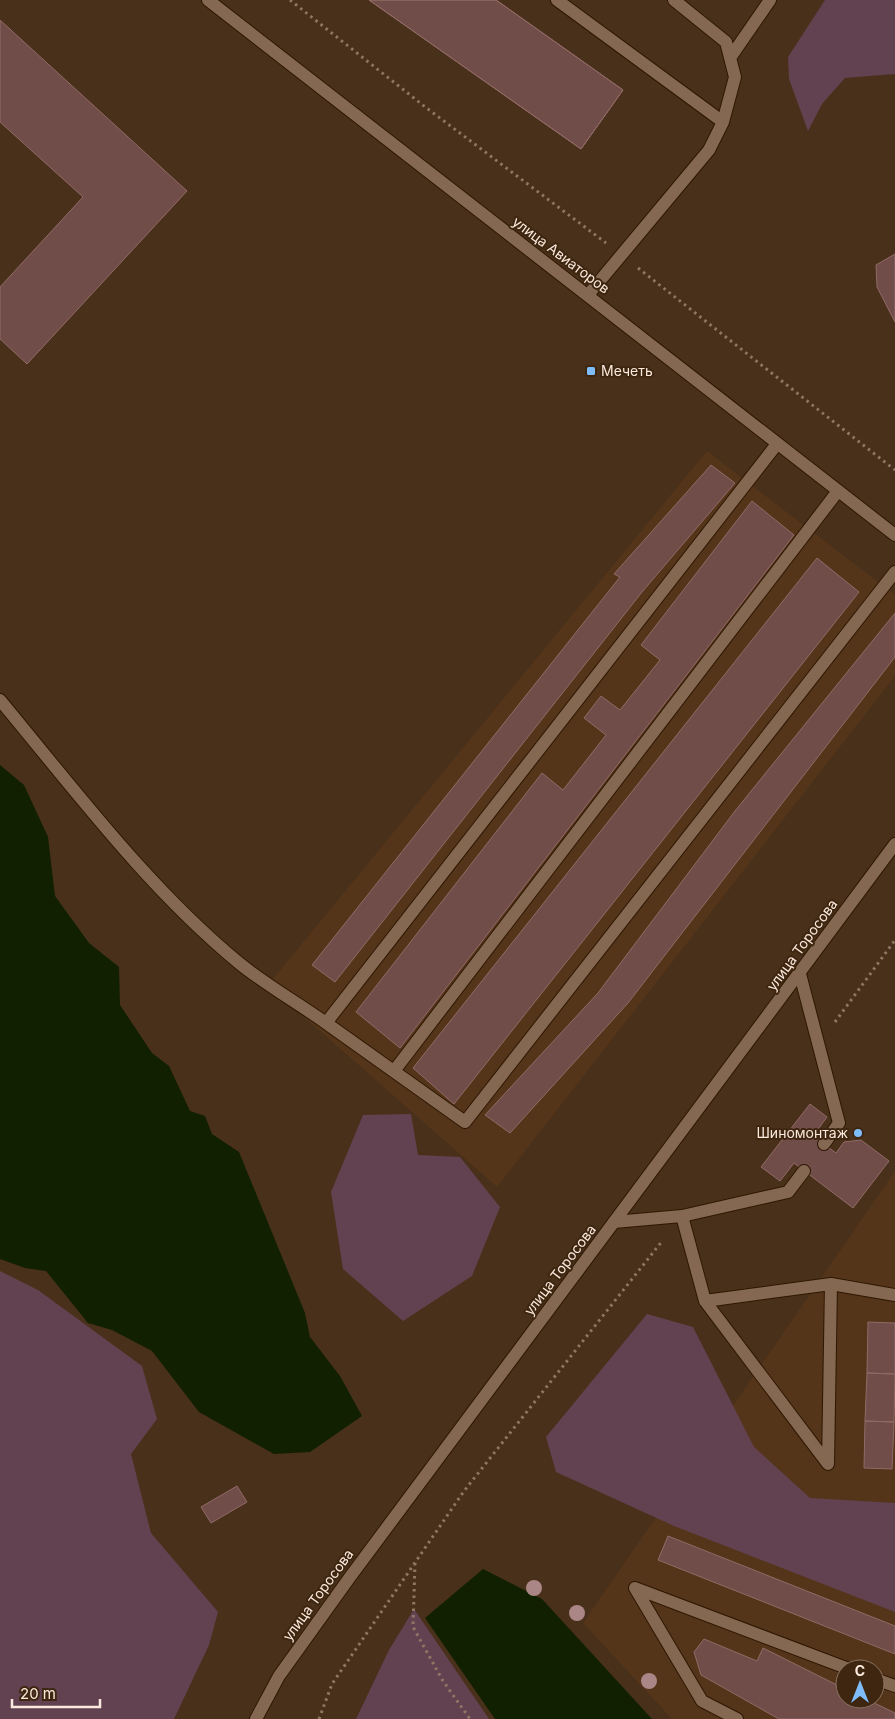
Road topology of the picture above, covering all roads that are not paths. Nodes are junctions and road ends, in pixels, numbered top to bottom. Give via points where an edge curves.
1 (208, 0) edge
2 (557, 0) edge
3 (674, 0) edge
4 (770, 0) edge
5 (730, 58) junction
6 (723, 122) junction
7 (588, 294) junction
8 (777, 444) junction
9 (838, 491) junction
10 (895, 535) edge
11 (895, 572) edge
12 (0, 700) edge
13 (895, 844) edge
14 (800, 974) junction
15 (326, 1023) junction
16 (394, 1071) junction
17 (824, 1144) dead end
18 (804, 1171) dead end
19 (682, 1216) junction
20 (614, 1222) junction
21 (831, 1284) junction
22 (895, 1295) edge
23 (705, 1301) junction
24 (835, 1664) edge
25 (256, 1719) edge
26 (737, 1719) edge

1 - 7 street, улица Авиаторов
2 - 6 street
3 - 5 street via 726,42
4 - 5 street
5 - 6 street via 735,77
6 - 7 street via 709,150
7 - 8 street, улица Авиаторов
8 - 9 street, улица Авиаторов
8 - 15 street
9 - 10 street, улица Авиаторов
9 - 16 street
11 - 16 street via 465,1122
12 - 15 street via 173,902 240,963
13 - 14 street, улица Торосова
14 - 17 street via 839,1123
14 - 20 street, улица Торосова
15 - 16 street
18 - 19 street via 788,1192
19 - 20 street
19 - 23 street
20 - 25 street, улица Торосова via 306,1638
21 - 22 street
21 - 23 street
21 - 23 street via 828,1464
24 - 26 street via 635,1588 702,1701

